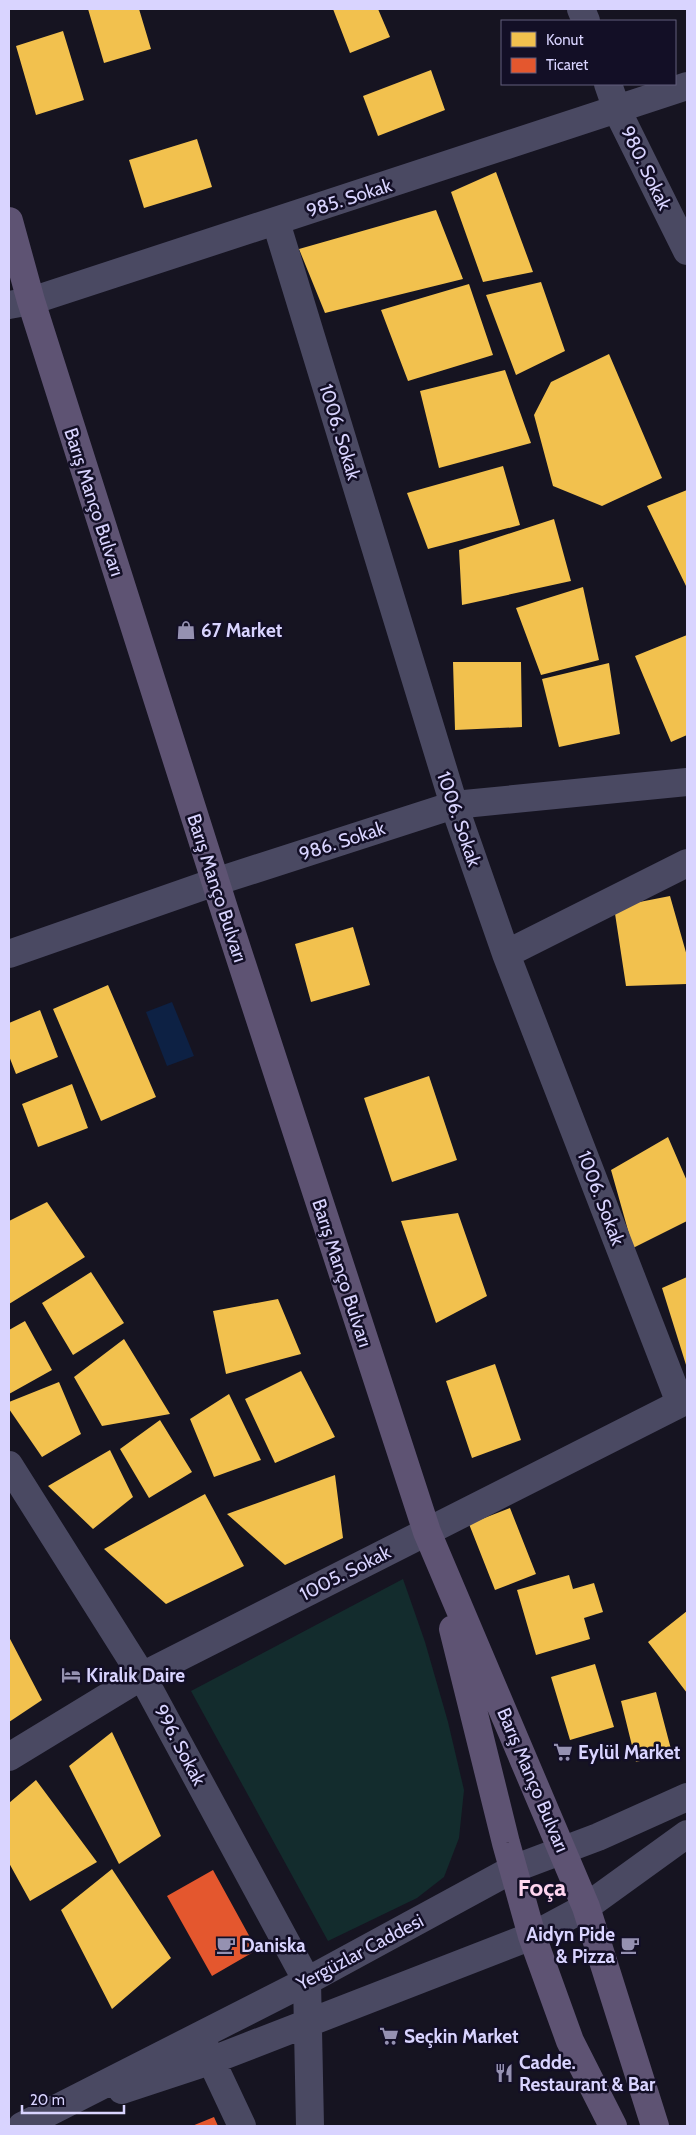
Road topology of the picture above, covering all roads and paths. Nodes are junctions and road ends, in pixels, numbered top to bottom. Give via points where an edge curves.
1 (608, 85) edge
2 (687, 86) edge
3 (618, 110) junction
4 (9, 221) edge
5 (276, 222) junction
6 (687, 251) edge
7 (20, 303) edge
8 (687, 782) edge
9 (454, 805) junction
10 (687, 863) edge
11 (215, 882) junction
12 (9, 954) edge
13 (506, 954) junction
14 (684, 1401) edge
15 (9, 1465) edge
16 (431, 1542) junction
17 (142, 1676) junction
18 (9, 1757) edge
19 (687, 1797) edge
20 (687, 1834) edge
21 (563, 1850) junction
22 (513, 1869) junction
23 (586, 1907) junction
24 (532, 1936) junction
25 (307, 1982) junction
26 (308, 2024) junction
27 (200, 2035) junction
28 (210, 2061) junction
29 (30, 2122) edge
30 (242, 2126) edge
31 (310, 2126) edge
32 (613, 2126) edge
33 (655, 2126) edge

1 - 3 street, 980. Sokak
2 - 3 street, 985. Sokak
3 - 5 street, 985. Sokak
3 - 6 street, 980. Sokak
4 - 7 main road, Barış Manço Bulvarı
5 - 7 street, 985. Sokak
5 - 9 street, 1006. Sokak
7 - 11 main road, Barış Manço Bulvarı
8 - 9 street, 986. Sokak
9 - 11 street, 986. Sokak
9 - 13 street, 1006. Sokak
10 - 13 street
11 - 12 street, 986. Sokak
11 - 16 main road, Barış Manço Bulvarı
13 - 14 street, 1006. Sokak
14 - 16 street, 1005. Sokak
15 - 17 street, 996. Sokak
16 - 17 street, 1005. Sokak
16 - 21 main road, Barış Manço Bulvarı
16 - 22 main road, Barış Manço Bulvarı
17 - 18 street, 1005. Sokak
17 - 25 street, 996. Sokak
19 - 21 street, Yergüzlar Caddesi
20 - 23 street
21 - 22 street, Yergüzlar Caddesi
21 - 23 main road, Barış Manço Bulvarı
22 - 24 main road, Barış Manço Bulvarı
22 - 25 street, Yergüzlar Caddesi
23 - 24 street
23 - 33 main road, Barış Manço Bulvarı
24 - 26 street
24 - 32 main road, Barış Manço Bulvarı via 570,2041
25 - 26 street
25 - 27 street, Yergüzlar Caddesi
26 - 28 street
26 - 31 street
27 - 28 street
27 - 29 street, Yergüzlar Caddesi
28 - 29 street
28 - 30 street

